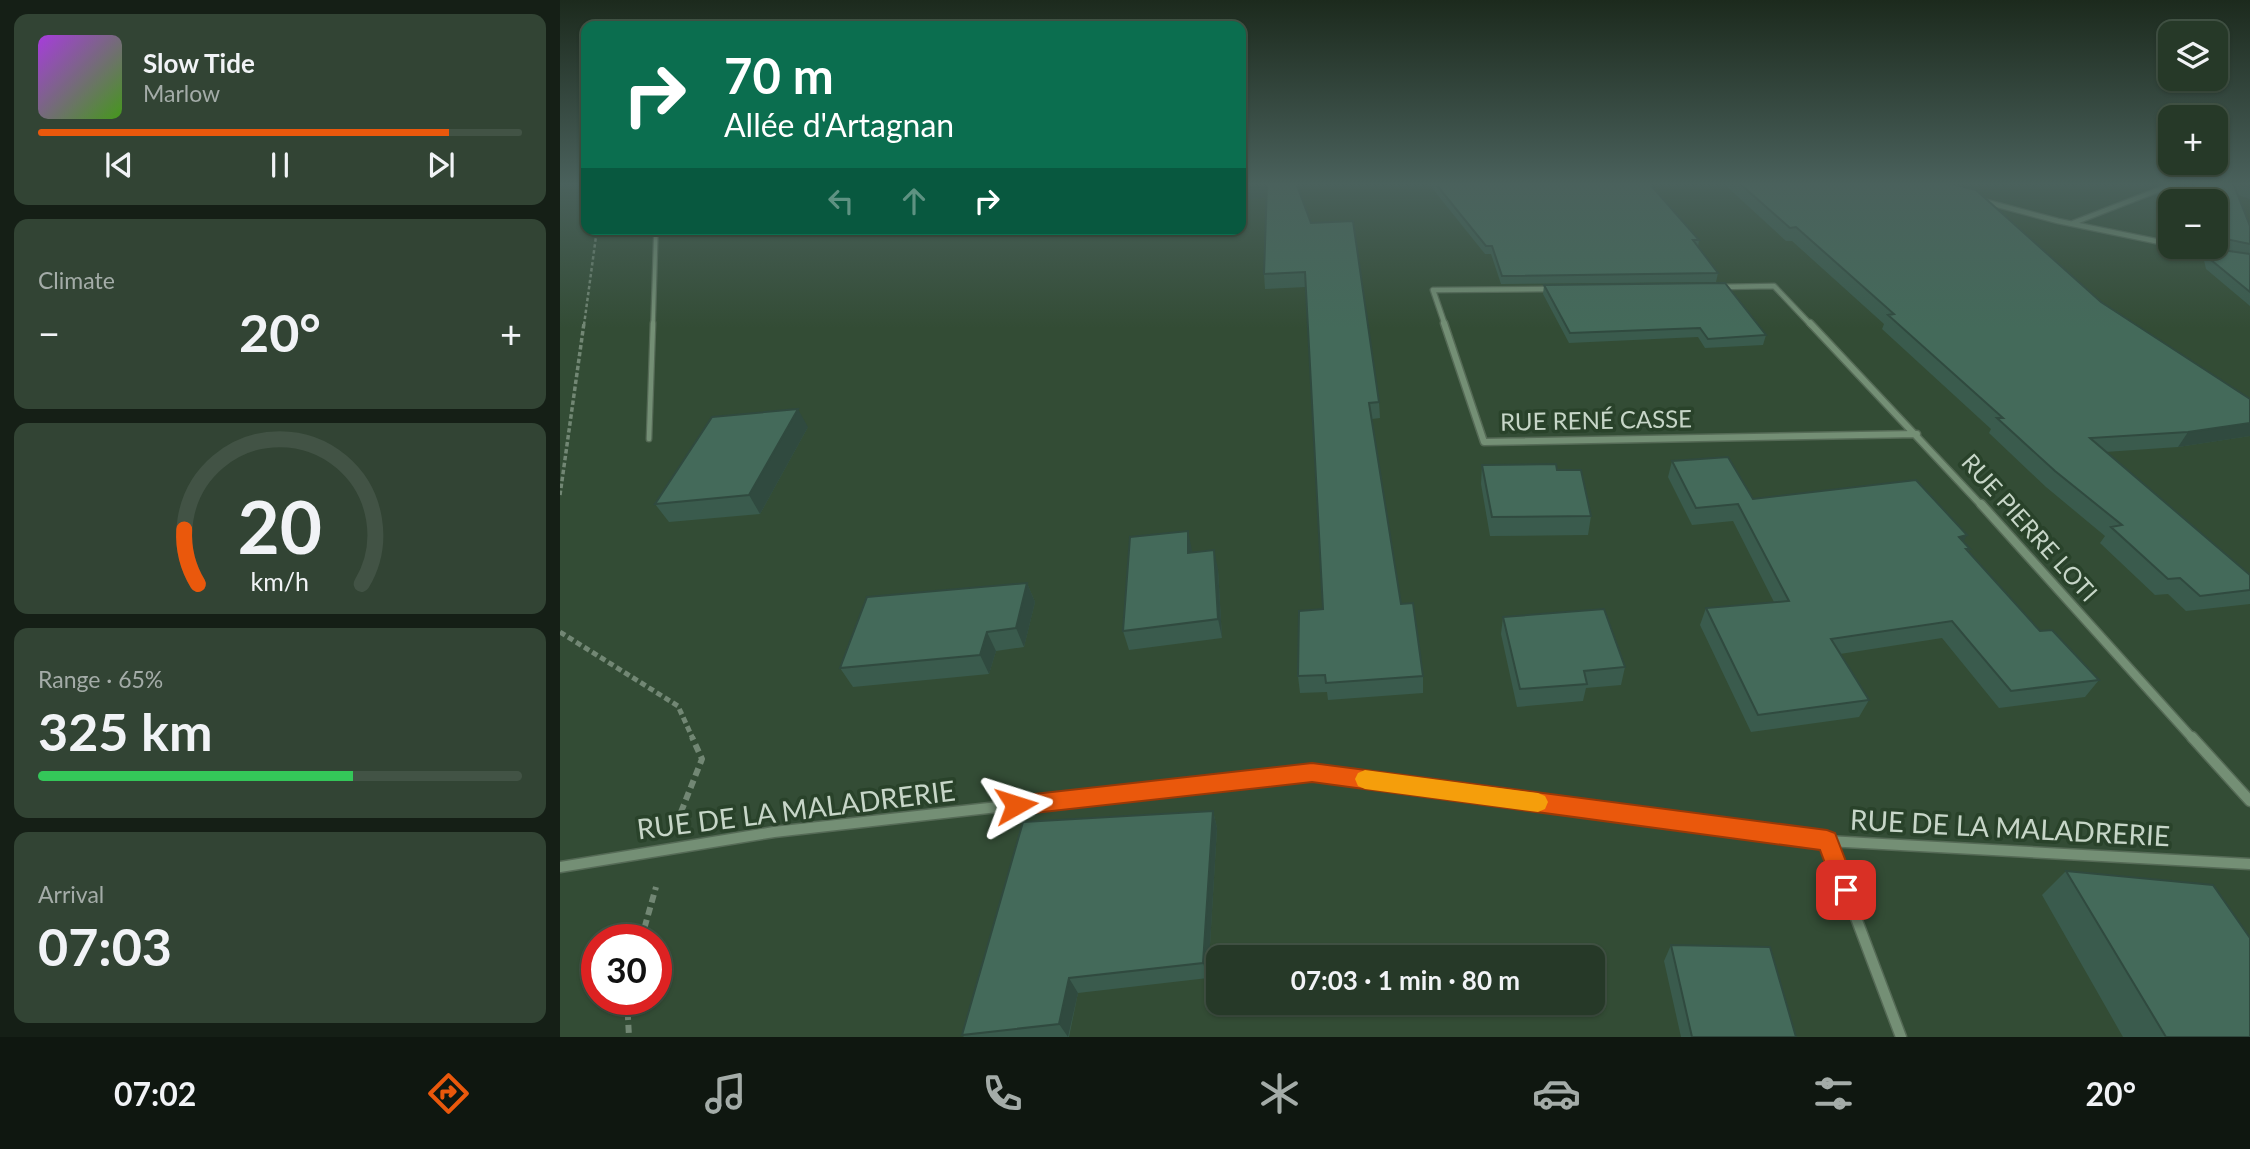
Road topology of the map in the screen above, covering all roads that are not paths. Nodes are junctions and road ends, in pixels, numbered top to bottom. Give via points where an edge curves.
1 (2112, 231) edge
2 (656, 235) edge
3 (2158, 241) edge
4 (1706, 287) edge
5 (1555, 289) edge
6 (1917, 434) junction
7 (649, 439) dead end
8 (2250, 801) edge
9 (1827, 841) junction
10 (2250, 864) edge
11 (560, 867) edge
12 (1901, 1037) edge

1 - 3 street
2 - 7 lane
4 - 6 street, RUE PIERRE LOTI via 1774,286
5 - 6 street, RUE RENÉ CASSE via 1433,290 1484,442
6 - 8 street, RUE PIERRE LOTI
9 - 10 street, RUE DE LA MALADRERIE
9 - 11 street, RUE DE LA MALADRERIE via 1312,772 774,832
9 - 12 street

